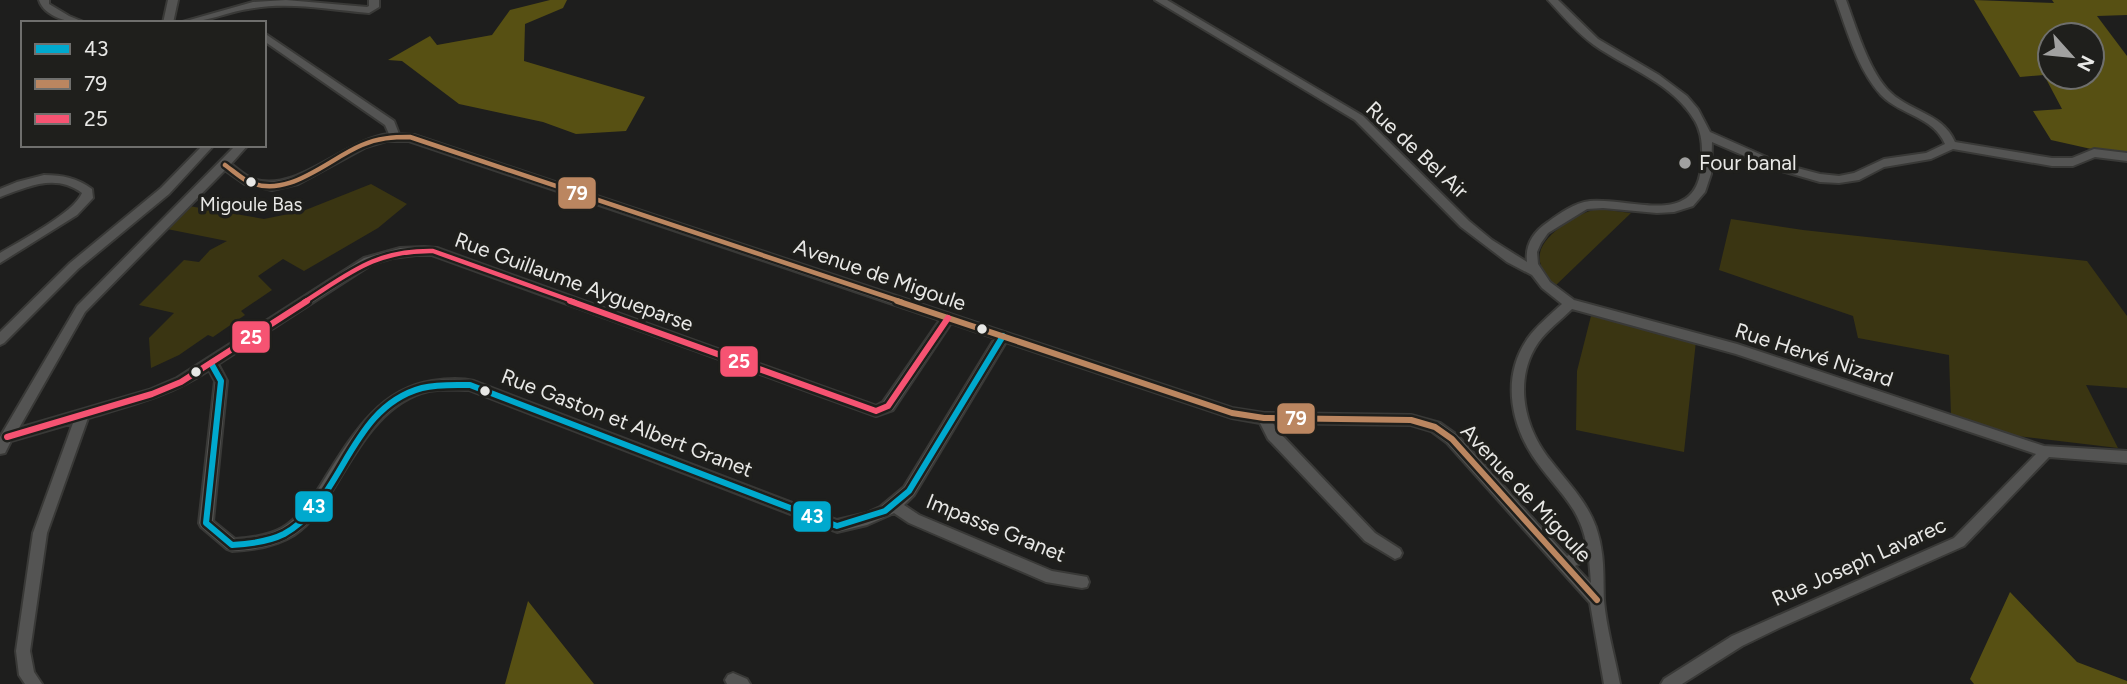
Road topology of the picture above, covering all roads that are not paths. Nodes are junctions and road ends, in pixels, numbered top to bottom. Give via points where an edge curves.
1 (44, 0) edge
2 (173, 0) edge
3 (374, 0) edge
4 (1160, 0) edge
5 (1553, 0) edge
6 (1841, 0) edge
7 (68, 21) edge
8 (168, 21) edge
9 (192, 21) edge
10 (266, 37) edge
11 (394, 134) junction
12 (1706, 134) junction
13 (1951, 145) junction
14 (207, 147) edge
15 (241, 147) edge
16 (2127, 157) edge
17 (225, 165) junction
18 (0, 193) edge
19 (0, 259) edge
20 (1534, 271) junction
21 (1570, 303) junction
22 (948, 318) junction
23 (1003, 336) junction
24 (0, 340) edge
25 (212, 365) junction
26 (83, 414) junction
27 (1264, 418) junction
28 (3, 443) edge
29 (2044, 450) junction
30 (2127, 457) edge
31 (896, 507) junction
32 (1592, 545) junction
33 (1395, 553) dead end
34 (1566, 564) junction
35 (1082, 582) dead end
36 (1597, 600) junction
37 (34, 684) edge
38 (1612, 684) edge
39 (1669, 684) edge

1 - 7 street
2 - 8 street
3 - 9 street via 369,10 253,5
4 - 20 street, Rue de Bel Air via 1359,118 1486,243
5 - 12 street via 1593,39 1677,92
6 - 13 street via 1885,93 1937,123
10 - 11 street via 390,123
11 - 17 street via 272,187 247,182
11 - 22 street, Avenue de Migoule
12 - 13 street via 1769,163 1831,179 1854,177 1881,163 1937,155
12 - 20 street via 1706,176 1695,200 1672,209 1585,205 1550,225 1534,241
13 - 16 street via 2052,162 2073,162 2094,153
14 - 24 street via 165,191 74,266
15 - 17 street
17 - 28 street via 81,310
18 - 19 street via 39,179 63,181 88,192 73,212
20 - 21 street, Rue de Bel Air via 1548,290
21 - 29 street, Rue Hervé Nizard via 1737,349
21 - 32 street via 1533,340 1517,391 1518,410 1519,420 1544,463 1577,501 1590,527
22 - 23 street, Avenue de Migoule
22 - 25 street, Rue Guillaume Aygueparse via 888,406 876,411 433,251 413,250 368,261
23 - 27 street, Avenue de Migoule via 1232,413
23 - 31 street
25 - 26 street, Rue Guillaume Aygueparse via 171,386
25 - 31 street, Rue Gaston et Albert Granet via 221,380 206,523 232,545 259,544 293,528 317,504 364,427 416,389 444,382 470,384 836,526 870,520
26 - 28 street, Rue Guillaume Aygueparse
26 - 37 street via 40,533 23,651 27,676
27 - 33 street via 1273,435 1370,537
27 - 34 street, Avenue de Migoule via 1411,420 1434,427 1452,439
29 - 30 street, Rue Hervé Nizard
29 - 39 street, Rue Joseph Lavarec via 1959,541 1737,641
31 - 35 street, Impasse Granet via 914,519 1051,577
32 - 34 street
32 - 36 street
34 - 36 street, Avenue de Migoule
36 - 38 street

